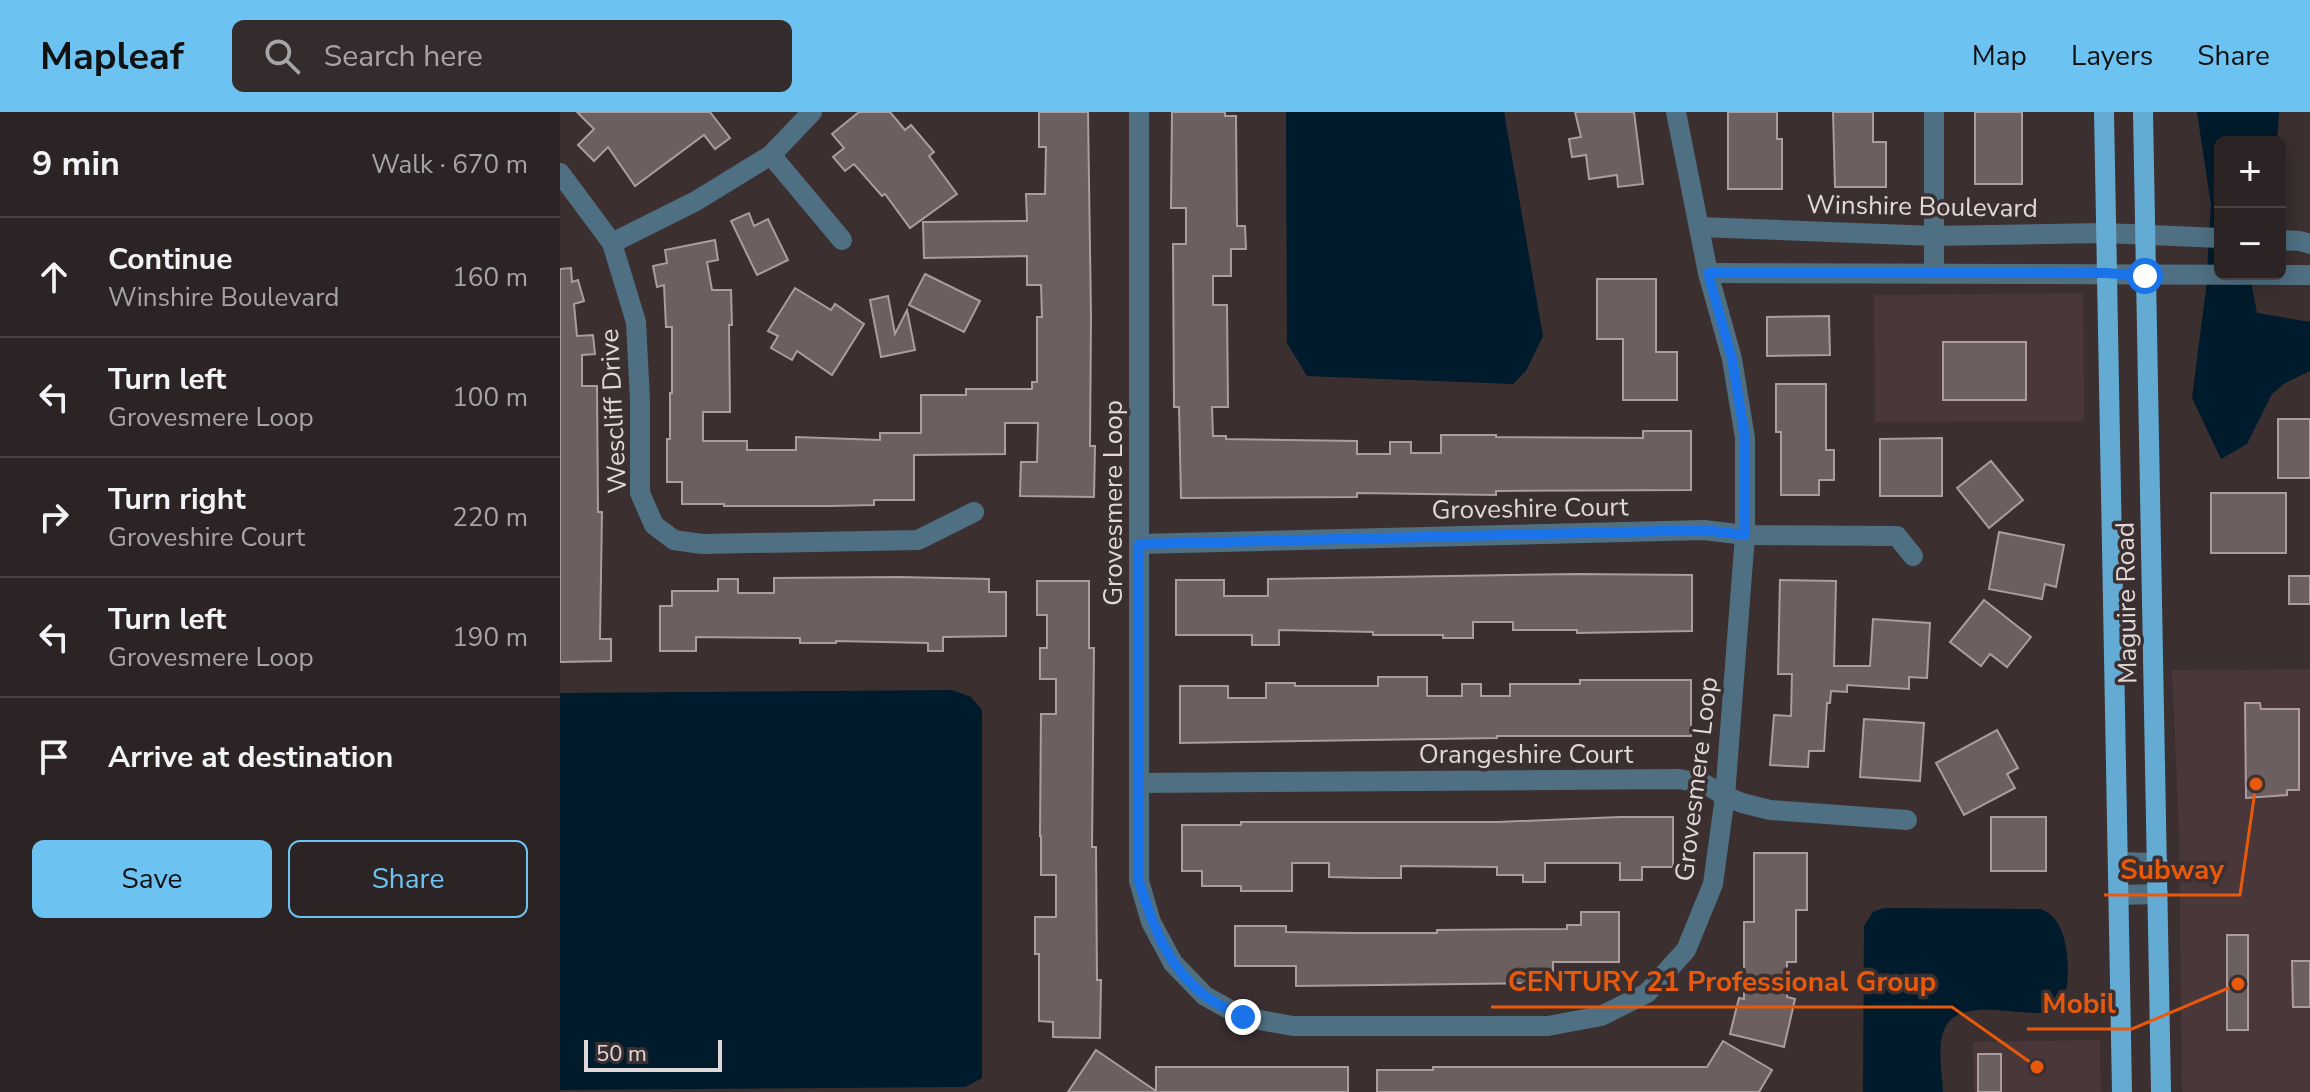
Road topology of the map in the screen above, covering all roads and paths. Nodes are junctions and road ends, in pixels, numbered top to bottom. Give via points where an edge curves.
1 (812, 112) edge
2 (1139, 112) edge
3 (1676, 112) edge
4 (1934, 112) edge
5 (2104, 112) edge
6 (2143, 112) edge
7 (771, 155) junction
8 (560, 173) edge
9 (1699, 227) junction
10 (2105, 233) junction
11 (2144, 235) junction
12 (1934, 236) junction
13 (2213, 238) edge
14 (842, 240) dead end
15 (2286, 240) edge
16 (612, 243) junction
17 (2310, 244) edge
18 (1708, 273) junction
19 (1934, 273) junction
20 (2106, 273) junction
21 (2286, 275) edge
22 (2310, 275) edge
23 (2145, 276) junction
24 (2214, 276) edge
25 (974, 512) dead end
26 (1745, 535) junction
27 (1139, 544) junction
28 (1913, 556) dead end
29 (1139, 783) junction
30 (1725, 796) junction
31 (1907, 820) dead end
32 (2119, 862) junction
33 (2158, 863) junction
34 (2158, 894) junction
35 (2119, 895) junction
36 (2122, 1092) edge
37 (2161, 1092) edge

1 - 7 street
2 - 27 street, Grovesmere Loop
3 - 9 street, Grovesmere Loop
4 - 12 street
5 - 10 main road, Maguire Road
6 - 11 main road, Maguire Road
7 - 14 street
7 - 16 street
8 - 16 street, Wescliff Drive
9 - 12 street, Winshire Boulevard
9 - 18 street, Grovesmere Loop
10 - 11 street, Winshire Boulevard
10 - 12 street, Winshire Boulevard
10 - 20 main road, Maguire Road
11 - 13 street, Winshire Boulevard
11 - 23 main road, Maguire Road
12 - 19 street
15 - 17 street
16 - 25 street, Wescliff Drive via 636,322 640,493 654,525 674,540 918,540
18 - 19 street
18 - 26 street, Grovesmere Loop via 1732,359 1745,438
19 - 20 street
20 - 23 street
20 - 32 main road, Maguire Road
21 - 22 street
23 - 24 street
23 - 33 main road, Maguire Road
26 - 27 street, Groveshire Court via 1704,530
26 - 28 street, Groveshire Court via 1897,536
26 - 30 street, Grovesmere Loop
27 - 29 street, Grovesmere Loop
29 - 30 street, Orangeshire Court via 1679,779 1705,784
29 - 30 street, Grovesmere Loop via 1139,881 1151,922 1173,963 1205,996 1243,1017 1293,1026 1548,1026 1601,1016 1647,993 1686,950 1713,884
30 - 31 street, Orangeshire Court via 1770,810
32 - 33 street
32 - 35 main road, Maguire Road
33 - 34 main road, Maguire Road
34 - 35 street
34 - 37 main road, Maguire Road
35 - 36 main road, Maguire Road

